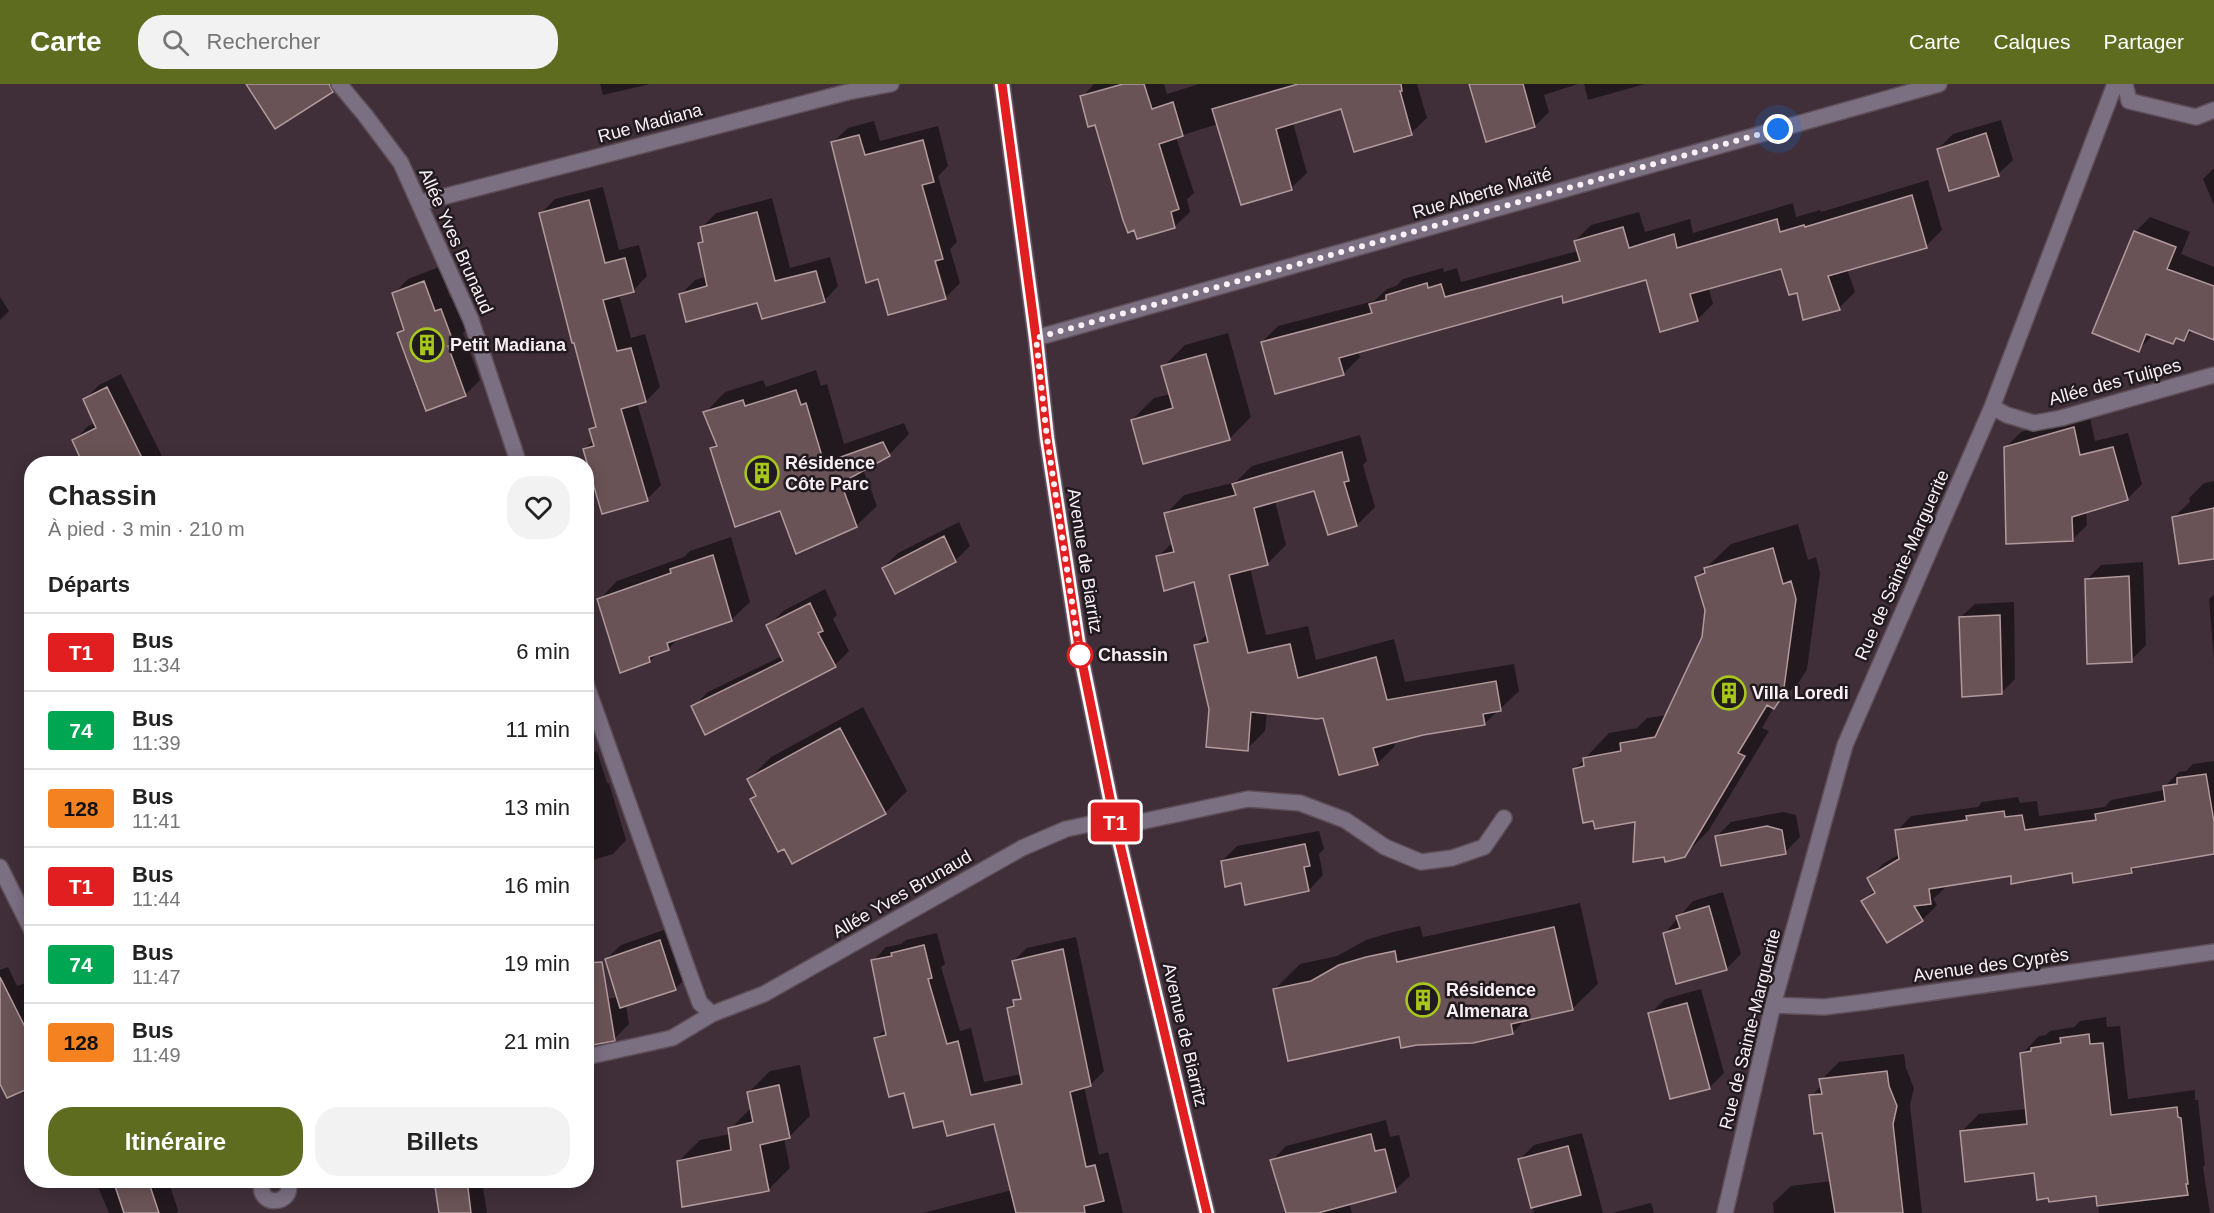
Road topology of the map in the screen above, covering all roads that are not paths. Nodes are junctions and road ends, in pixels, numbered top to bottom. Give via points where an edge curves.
1 (339, 84) edge
2 (891, 84) edge
3 (1002, 84) edge
4 (1939, 84) edge
5 (2115, 84) edge
6 (2125, 84) edge
7 (2214, 110) edge
8 (419, 203) junction
9 (1036, 338) junction
10 (2214, 375) edge
11 (1992, 407) junction
12 (516, 456) edge
13 (594, 707) edge
14 (1504, 818) dead end
15 (1115, 823) junction
16 (0, 867) edge
17 (24, 915) edge
18 (2214, 952) edge
19 (1773, 1005) junction
20 (712, 1014) junction
21 (594, 1055) edge
22 (262, 1188) edge
23 (289, 1188) edge
24 (282, 1207) edge
25 (1207, 1213) edge
26 (1725, 1213) edge

1 - 8 street, Allée Yves Brunaud via 400,163
2 - 8 street, Rue Madiana
3 - 9 main road, Avenue de Biarritz
4 - 9 street, Rue Alberte Maïté
5 - 11 street, Rue de Sainte-Marguerite
6 - 7 street via 2129,101 2196,117
8 - 12 street, Allée Yves Brunaud via 471,320
9 - 15 main road, Avenue de Biarritz via 1079,647
10 - 11 street, Allée des Tulipes via 2034,423
11 - 19 street, Rue de Sainte-Marguerite via 1845,745
13 - 20 street via 693,987 700,1003
14 - 15 street, Allée Yves Brunaud via 1484,847 1452,858 1420,862 1385,847 1345,820 1300,803 1248,799 1135,823
15 - 20 street, Allée Yves Brunaud via 1066,829 1022,848 764,994
15 - 25 main road, Avenue de Biarritz
16 - 17 street
18 - 19 street, Avenue des Cyprès via 1866,1002 1824,1007
19 - 26 street, Rue de Sainte-Marguerite
20 - 21 street, Allée Yves Brunaud via 672,1038
22 - 24 street via 269,1200
23 - 24 street

